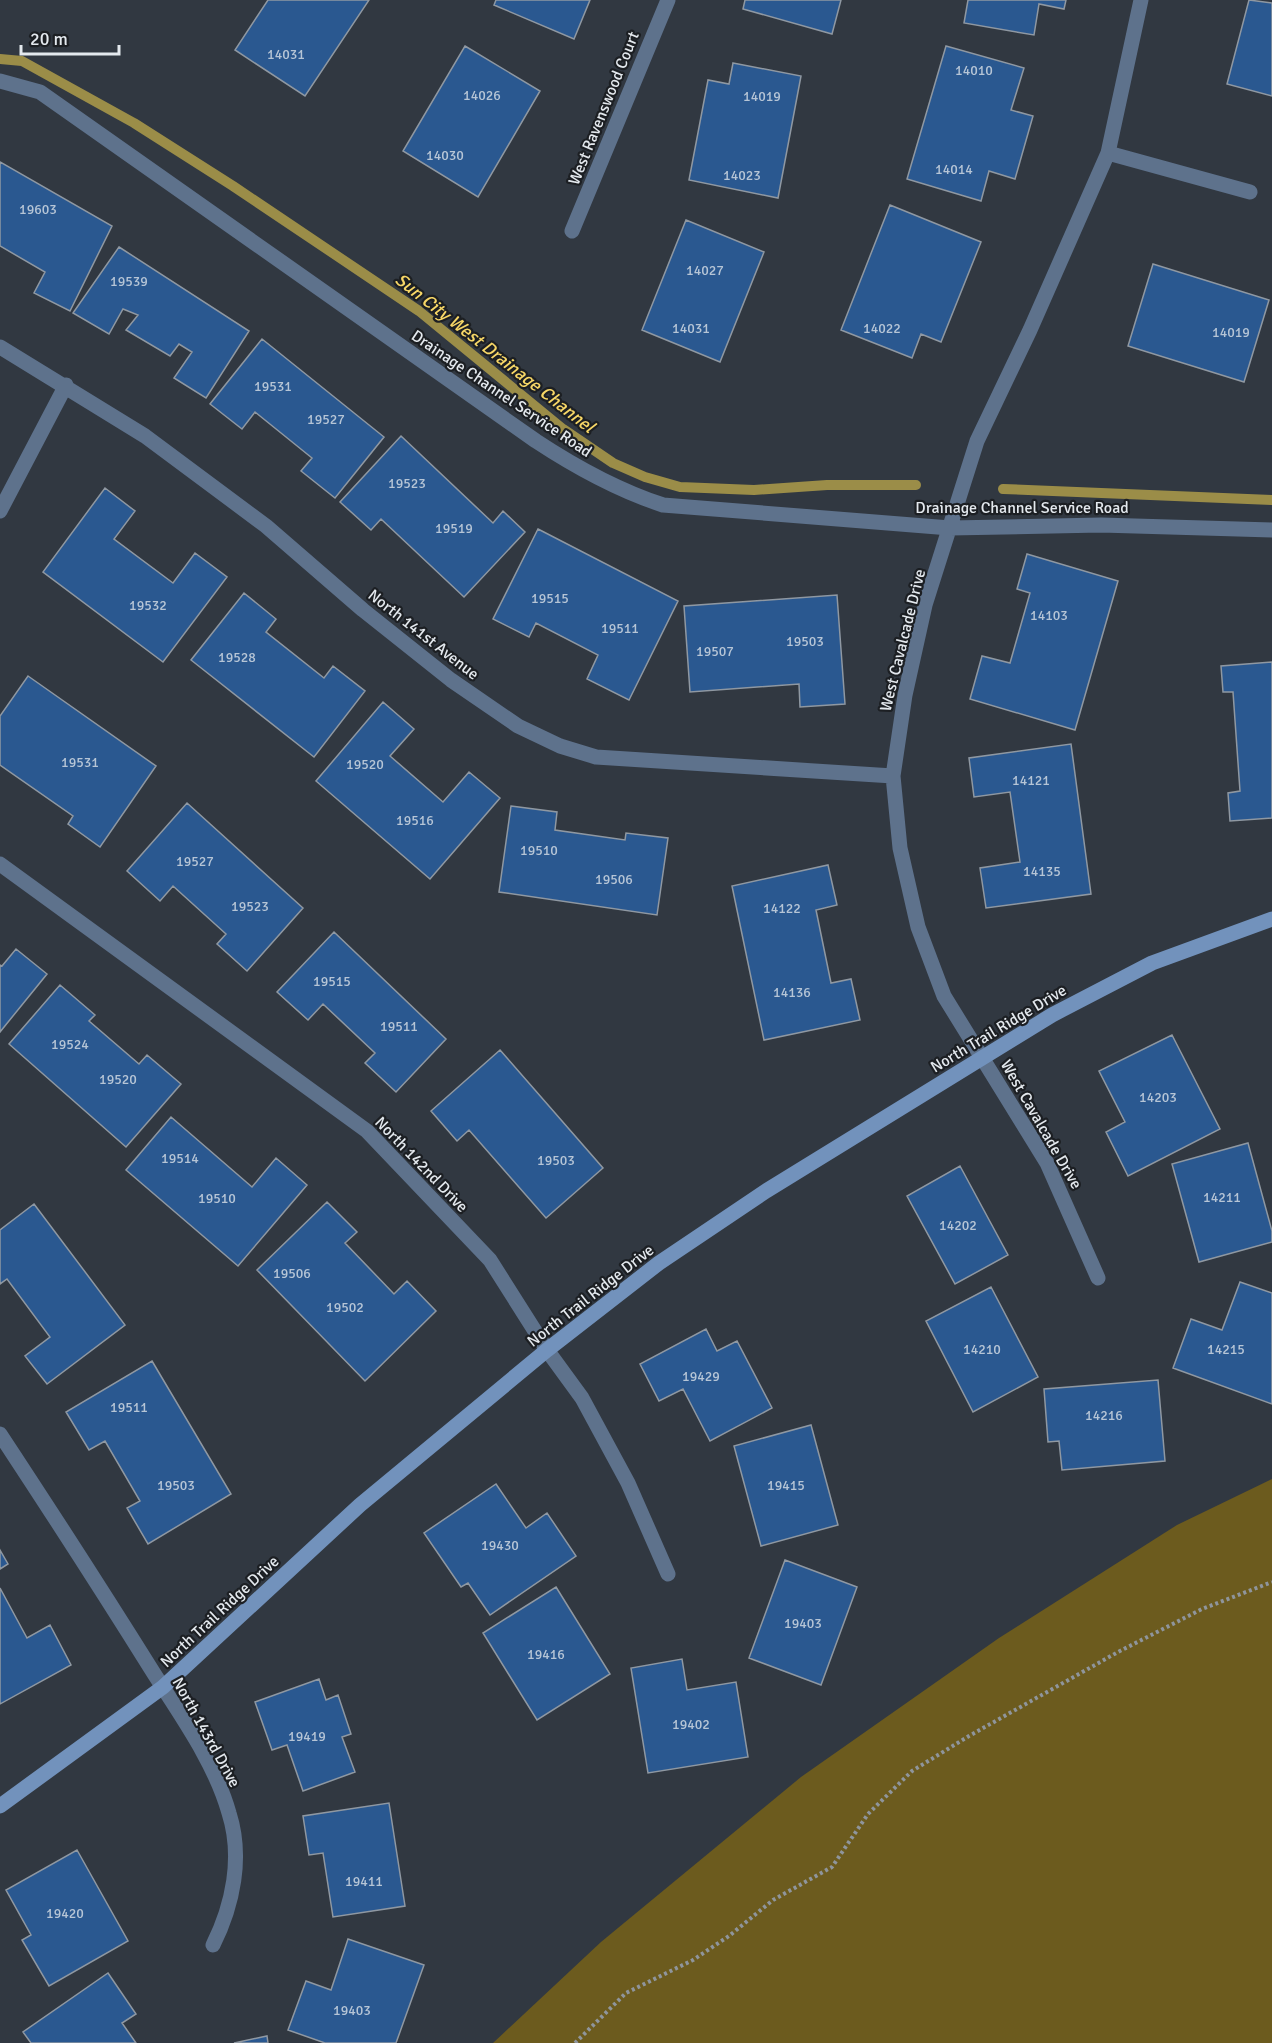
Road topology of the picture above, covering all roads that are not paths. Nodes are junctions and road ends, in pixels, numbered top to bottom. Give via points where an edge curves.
1 (668, 0) edge
2 (1142, 0) edge
3 (0, 81) edge
4 (1108, 153) junction
5 (1250, 192) dead end
6 (572, 231) dead end
7 (0, 347) edge
8 (66, 385) junction
9 (0, 512) edge
10 (951, 524) junction
11 (1272, 530) edge
12 (893, 776) junction
13 (0, 864) edge
14 (1272, 919) edge
15 (982, 1057) junction
16 (1098, 1278) dead end
17 (547, 1350) junction
18 (0, 1434) edge
19 (668, 1574) dead end
20 (163, 1687) junction
21 (0, 1806) edge
22 (213, 1945) dead end

1 - 6 street, West Ravenswood Court
2 - 4 street, West Cavalcade Drive
3 - 10 street, Drainage Channel Service Road via 40,93 576,468 604,482 663,505
4 - 5 street
4 - 10 street, West Cavalcade Drive via 977,441
7 - 8 street, North 141st Avenue
8 - 9 street
8 - 12 street, North 141st Avenue via 145,436 266,526 442,673 529,731 560,746 596,757
10 - 11 street, Drainage Channel Service Road
10 - 12 street, West Cavalcade Drive via 907,684
12 - 15 street, West Cavalcade Drive via 900,848 918,927 944,996
13 - 17 street, North 142nd Drive via 367,1131 490,1260
14 - 15 street, North Trail Ridge Drive via 1152,963
15 - 16 street, West Cavalcade Drive via 1047,1163
15 - 17 street, North Trail Ridge Drive via 746,1204 659,1263
17 - 19 street, North 142nd Drive via 582,1398 628,1483
17 - 20 street, North Trail Ridge Drive via 360,1505
18 - 20 street, North 143rd Drive
20 - 21 street, North Trail Ridge Drive
20 - 22 street, North 143rd Drive via 199,1748 230,1813 236,1852 233,1893

